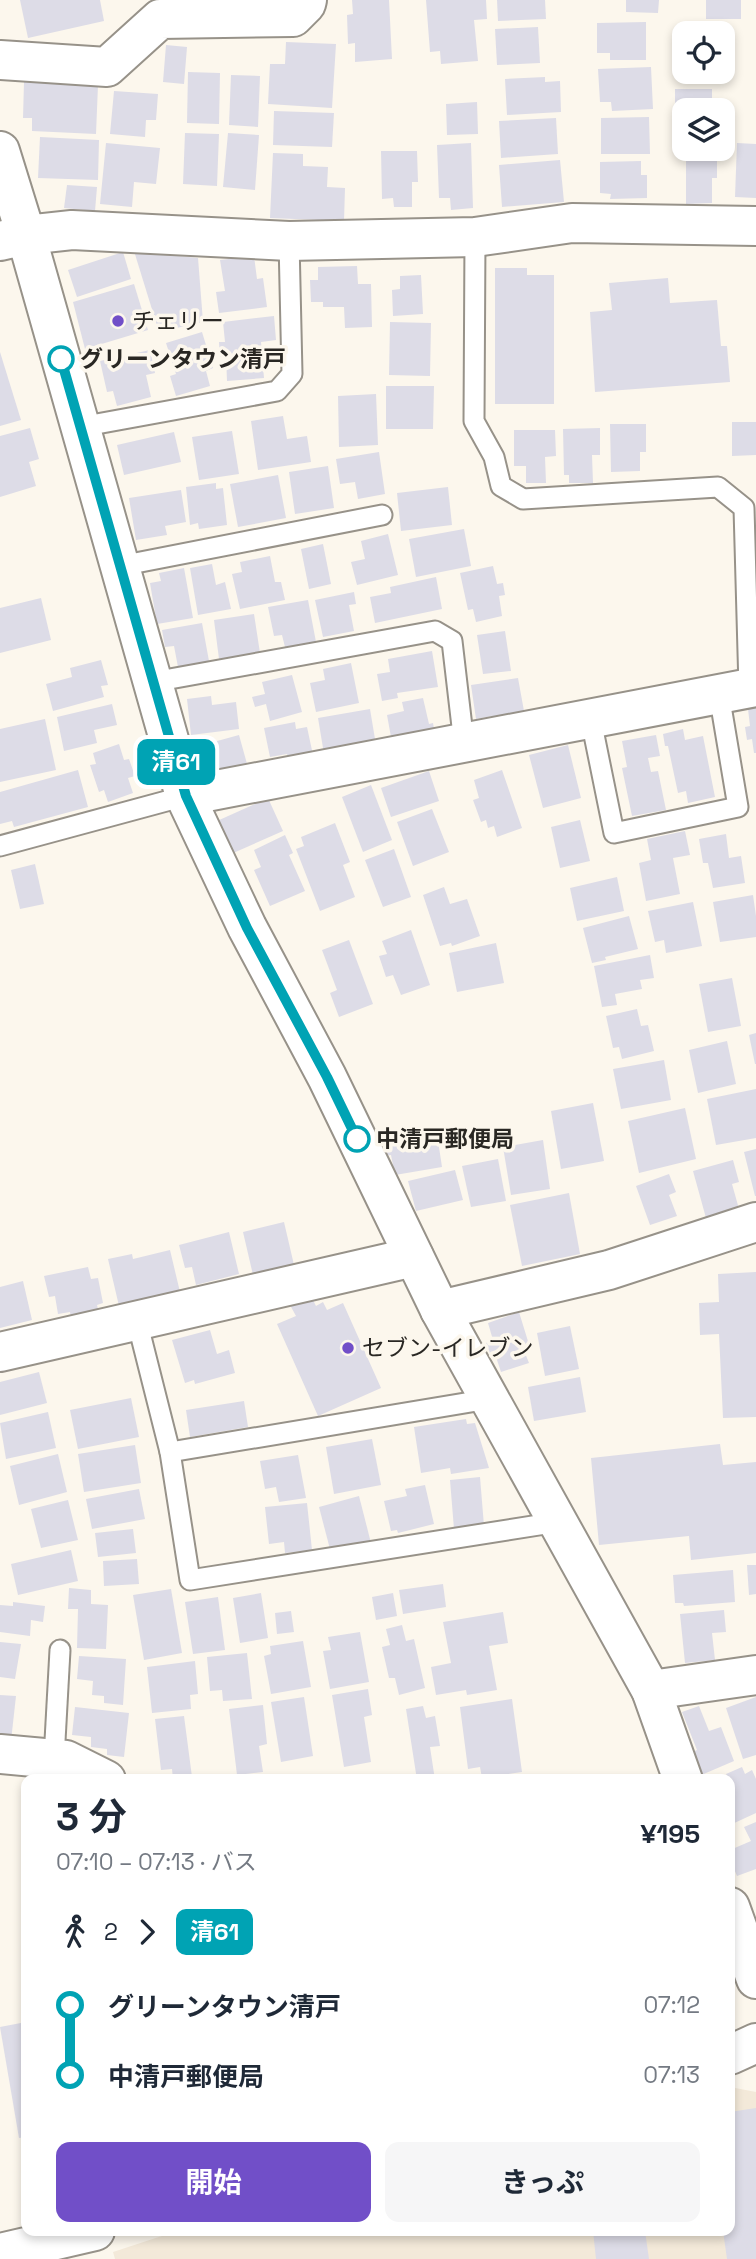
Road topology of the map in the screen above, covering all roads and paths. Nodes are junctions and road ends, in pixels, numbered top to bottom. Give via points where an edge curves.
1 (307, 0) edge
2 (0, 60) edge
3 (0, 151) edge
4 (756, 226) edge
5 (475, 237) junction
6 (13, 238) edge
7 (289, 241) junction
8 (80, 427) junction
9 (382, 515) dead end
10 (120, 566) junction
11 (153, 682) junction
12 (741, 689) edge
13 (591, 720) junction
14 (464, 744) junction
15 (186, 796) junction
16 (0, 846) edge
17 (756, 1222) edge
18 (414, 1257) junction
19 (440, 1310) junction
20 (137, 1321) junction
21 (0, 1352) edge
22 (489, 1399) junction
23 (170, 1452) junction
24 (558, 1522) junction
25 (60, 1650) dead end
26 (756, 1675) edge
27 (652, 1690) junction
28 (0, 1755) edge
29 (54, 1759) junction
30 (94, 1774) edge
31 (681, 1774) edge
32 (735, 1921) edge
33 (756, 1979) edge
34 (756, 2043) edge
35 (735, 2053) edge
36 (73, 2236) edge
37 (0, 2253) edge

1 - 2 street via 293,17 160,19 107,67
3 - 6 street
4 - 5 street via 572,223
5 - 7 street
5 - 12 lane via 474,421 494,457 501,485 523,499 718,487 744,508
6 - 7 street via 72,230
6 - 8 street
7 - 8 lane via 292,374 277,391
8 - 10 street
9 - 10 lane
10 - 11 street
11 - 14 lane via 435,631 452,641
11 - 15 street
12 - 13 street
12 - 13 lane via 738,807 614,833
13 - 14 street
14 - 15 street
15 - 16 lane
15 - 18 street via 247,928 327,1077
17 - 19 street via 609,1270
18 - 19 street
18 - 20 street
19 - 22 street
20 - 21 street
20 - 23 lane
22 - 23 lane
22 - 24 street
23 - 24 lane via 190,1580
24 - 27 street
25 - 29 lane
26 - 27 street
27 - 31 street
28 - 29 street
29 - 30 street
32 - 33 street
34 - 35 street
36 - 37 street

